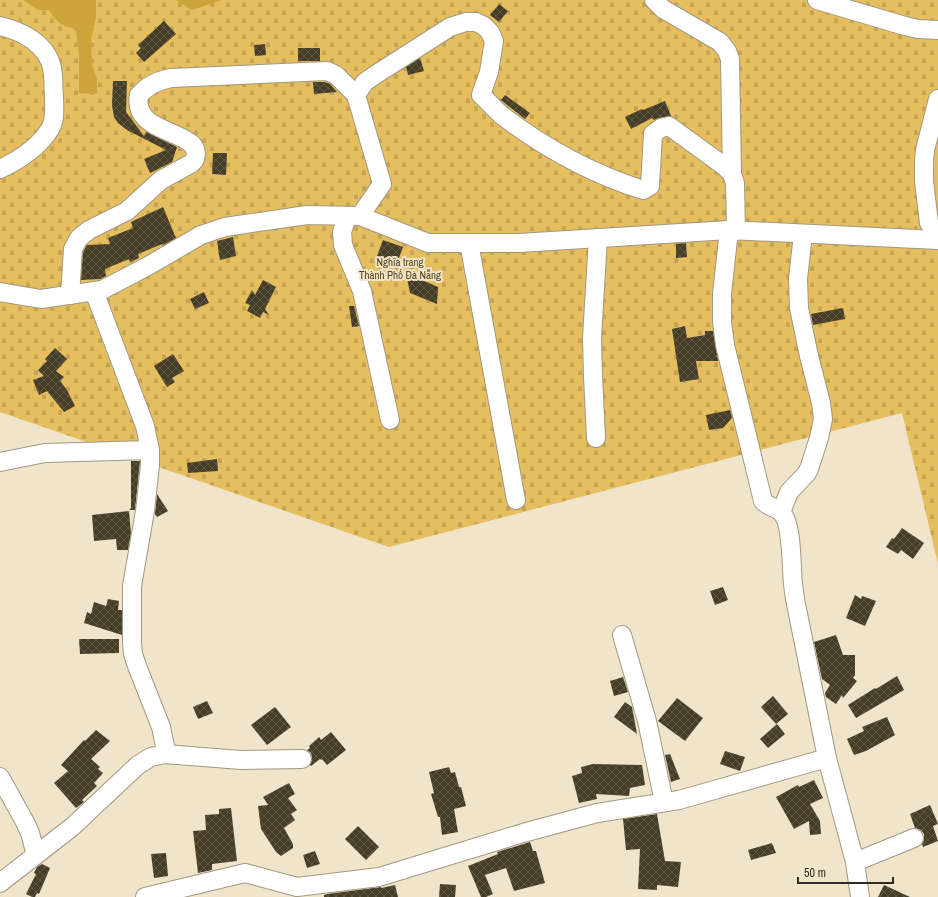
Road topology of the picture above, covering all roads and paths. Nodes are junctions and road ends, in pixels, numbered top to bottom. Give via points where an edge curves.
1 (654, 0) edge
2 (821, 1) edge
3 (0, 26) edge
4 (938, 30) edge
5 (356, 95) junction
6 (938, 99) edge
7 (0, 169) edge
8 (732, 174) junction
9 (354, 216) junction
10 (733, 230) junction
11 (803, 234) junction
12 (938, 236) edge
13 (598, 238) junction
14 (938, 240) edge
15 (469, 243) junction
16 (94, 291) junction
17 (0, 292) edge
18 (70, 295) junction
19 (390, 420) dead end
20 (596, 438) dead end
21 (150, 450) junction
22 (0, 462) edge
23 (516, 500) dead end
24 (781, 512) junction
25 (622, 635) dead end
26 (165, 754) junction
27 (827, 758) junction
28 (302, 759) dead end
29 (0, 777) edge
30 (664, 802) junction
31 (914, 838) dead end
32 (36, 855) junction
33 (855, 862) junction
34 (0, 883) edge
35 (145, 897) edge
36 (860, 897) edge

1 - 8 street via 663,9 720,42 727,51 730,59
2 - 4 street via 918,29
3 - 7 street via 32,40 46,52 52,68 55,113 51,128 43,139
5 - 8 street via 365,82 450,27 476,22 490,32 494,41 489,72 481,95 503,116 564,156 619,182 643,190 650,186 653,134 669,126
5 - 9 street via 382,184
5 - 18 street via 336,76 321,71 171,78 143,90 138,101 145,118 189,142 196,153 195,160 154,185 127,211 89,230 79,238 73,249
6 - 12 street via 925,150 924,181 929,223
8 - 10 street via 735,184
9 - 15 street via 428,243
9 - 16 street via 307,215 225,227 201,235 102,290
9 - 19 street via 342,232 343,245 362,291
10 - 11 street
10 - 13 street
10 - 24 street via 722,294 725,345 763,501
11 - 14 street
11 - 24 street via 798,279 799,308 823,419 809,469 789,492
13 - 15 street
13 - 20 street via 592,338
15 - 23 street
16 - 18 street
16 - 21 street via 145,426
17 - 18 street via 41,299
21 - 22 street via 45,453
21 - 26 street via 145,511 132,586 132,643 137,666 161,727
24 - 27 street via 787,523 797,609
25 - 30 street via 647,721
26 - 28 street via 241,760
26 - 32 street via 152,757 138,765 72,827
27 - 30 street
27 - 33 street
29 - 32 street via 26,822
30 - 35 street via 597,813 379,877 297,887 245,873
31 - 33 street
32 - 34 street
33 - 36 street

